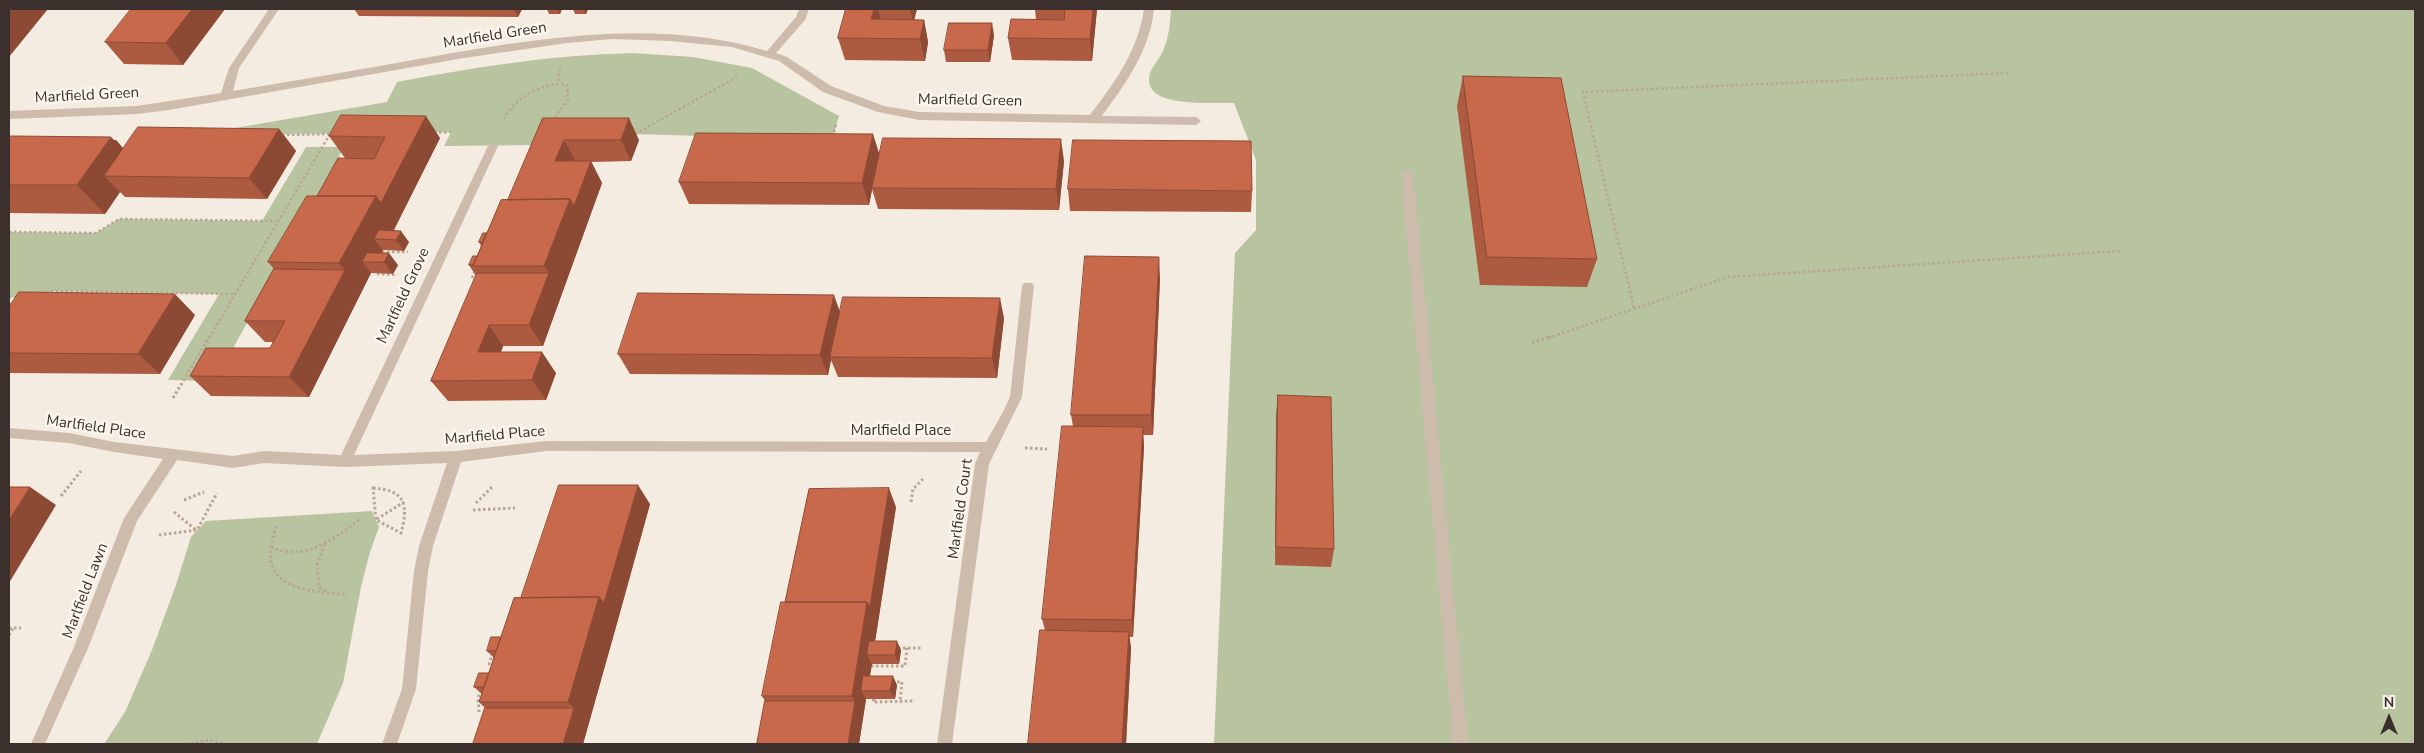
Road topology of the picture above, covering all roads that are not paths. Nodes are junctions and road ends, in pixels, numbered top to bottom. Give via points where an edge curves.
1 (274, 9) edge
2 (804, 9) edge
3 (1149, 9) edge
4 (769, 54) junction
5 (226, 96) junction
6 (9, 115) edge
7 (1094, 118) junction
8 (1196, 121) dead end
9 (493, 146) dead end
10 (1407, 174) dead end
11 (1028, 286) dead end
12 (9, 434) edge
13 (987, 448) junction
14 (173, 454) junction
15 (456, 457) junction
16 (345, 461) junction
17 (38, 744) edge
18 (390, 744) edge
19 (945, 744) edge
20 (1462, 744) edge

1 - 5 street via 234,68
2 - 4 street via 801,18
3 - 7 street via 1141,48
4 - 5 street, Marlfield Green via 732,44 612,36 464,55
4 - 7 street, Marlfield Green via 784,59 827,89 882,109 919,116
5 - 6 street, Marlfield Green via 137,110
7 - 8 street, Marlfield Green
9 - 16 street, Marlfield Grove
10 - 20 street
11 - 13 street, Marlfield Court via 1016,398 1006,422
12 - 14 street, Marlfield Place via 69,438
13 - 15 street, Marlfield Place via 546,446
13 - 19 street, Marlfield Court via 982,464
14 - 16 street, Marlfield Place via 233,462 264,457
14 - 17 street, Marlfield Lawn via 131,518 81,648
15 - 16 street, Marlfield Place
15 - 18 street via 426,546 409,688

